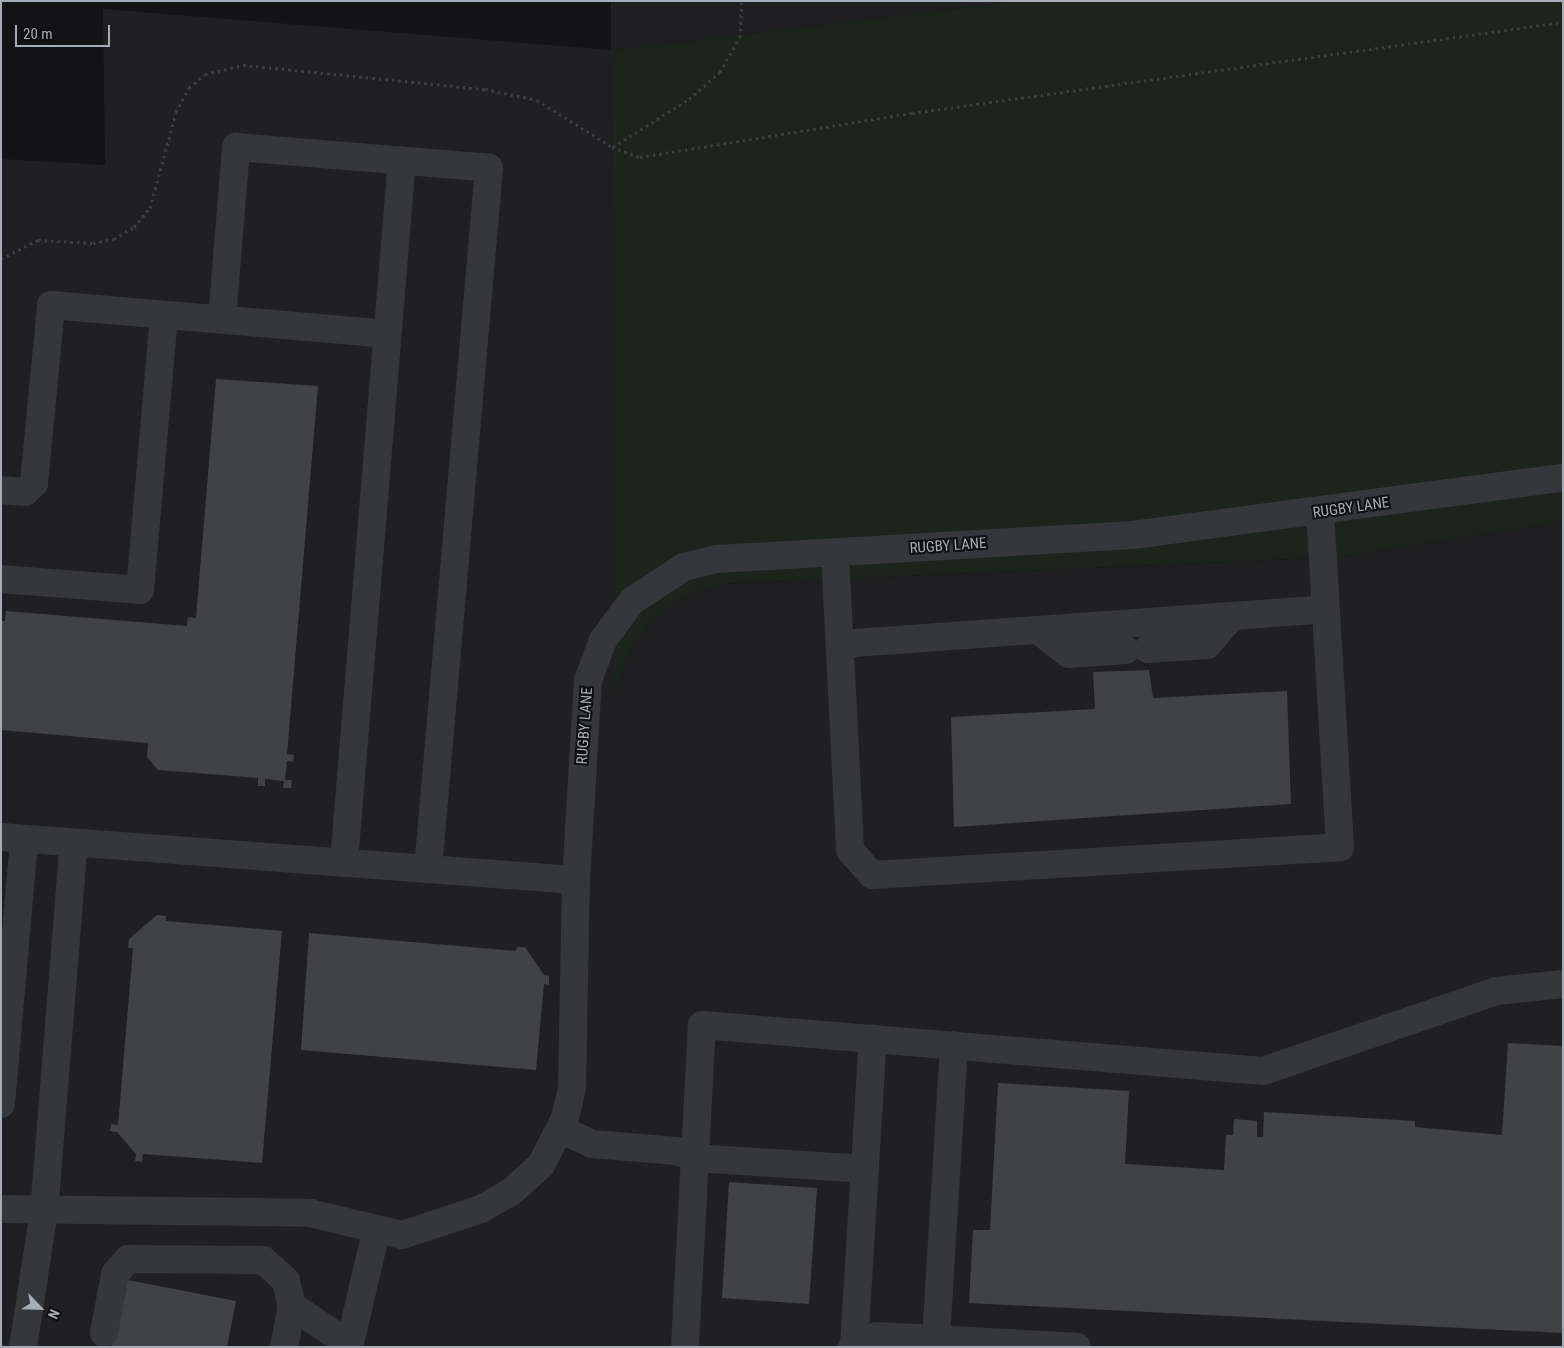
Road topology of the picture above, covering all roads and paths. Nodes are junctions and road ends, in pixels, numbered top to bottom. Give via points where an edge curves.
1 (742, 1) edge
2 (1563, 22) edge
3 (402, 160) junction
4 (164, 316) junction
5 (222, 319) junction
6 (386, 334) junction
7 (1563, 478) edge
8 (1, 490) edge
9 (1320, 512) junction
10 (835, 553) junction
11 (1, 579) edge
12 (1326, 609) junction
13 (1232, 616) junction
14 (1038, 630) junction
15 (841, 644) junction
16 (12, 838) edge
17 (74, 843) junction
18 (344, 862) junction
19 (428, 869) junction
20 (576, 880) junction
21 (1563, 984) edge
22 (874, 1039) junction
23 (954, 1046) junction
24 (1, 1104) edge
25 (560, 1129) junction
26 (695, 1158) junction
27 (865, 1169) junction
28 (1, 1209) edge
29 (44, 1212) junction
30 (376, 1232) junction
31 (292, 1306) junction
32 (104, 1333) dead end
33 (936, 1339) junction
34 (349, 1345) edge
35 (1024, 1345) edge
36 (853, 1346) edge
37 (23, 1347) edge
38 (284, 1347) edge
39 (685, 1347) edge
40 (1077, 1347) edge

1 - 2 path via 740,36 720,72 689,99 612,147 640,157 1116,83
3 - 5 street via 236,146
3 - 6 street
3 - 19 street via 489,168
4 - 5 street
4 - 8 street via 51,304 34,483 25,492
4 - 11 street via 140,590
5 - 6 street
6 - 18 street
7 - 9 street, RUGBY LANE
9 - 10 street, RUGBY LANE via 1134,535
9 - 12 street
10 - 15 street
10 - 20 street, RUGBY LANE via 718,559 684,567 632,601 603,640 588,680
12 - 13 street
12 - 15 street via 1340,847 1330,848 872,875 850,850
13 - 14 street
13 - 14 street via 1207,645 1070,654
14 - 15 street
16 - 17 street
16 - 24 street
17 - 18 street
17 - 29 street
18 - 19 street
19 - 20 street
20 - 25 street, RUGBY LANE via 572,1087
21 - 23 street via 1496,991 1263,1071
22 - 23 street
22 - 26 street via 702,1026
22 - 27 street
23 - 33 street
25 - 26 street via 592,1144 677,1151
25 - 30 street, RUGBY LANE via 541,1165 512,1192 481,1209 419,1231 402,1235
26 - 27 street
26 - 39 street
27 - 36 street
28 - 29 street, RUGBY LANE
29 - 30 street, RUGBY LANE via 310,1213
29 - 37 street
30 - 34 street
31 - 32 street via 286,1281 263,1260 128,1259 115,1274
31 - 34 street
31 - 38 street
33 - 35 street
33 - 36 street via 877,1336
35 - 40 street

